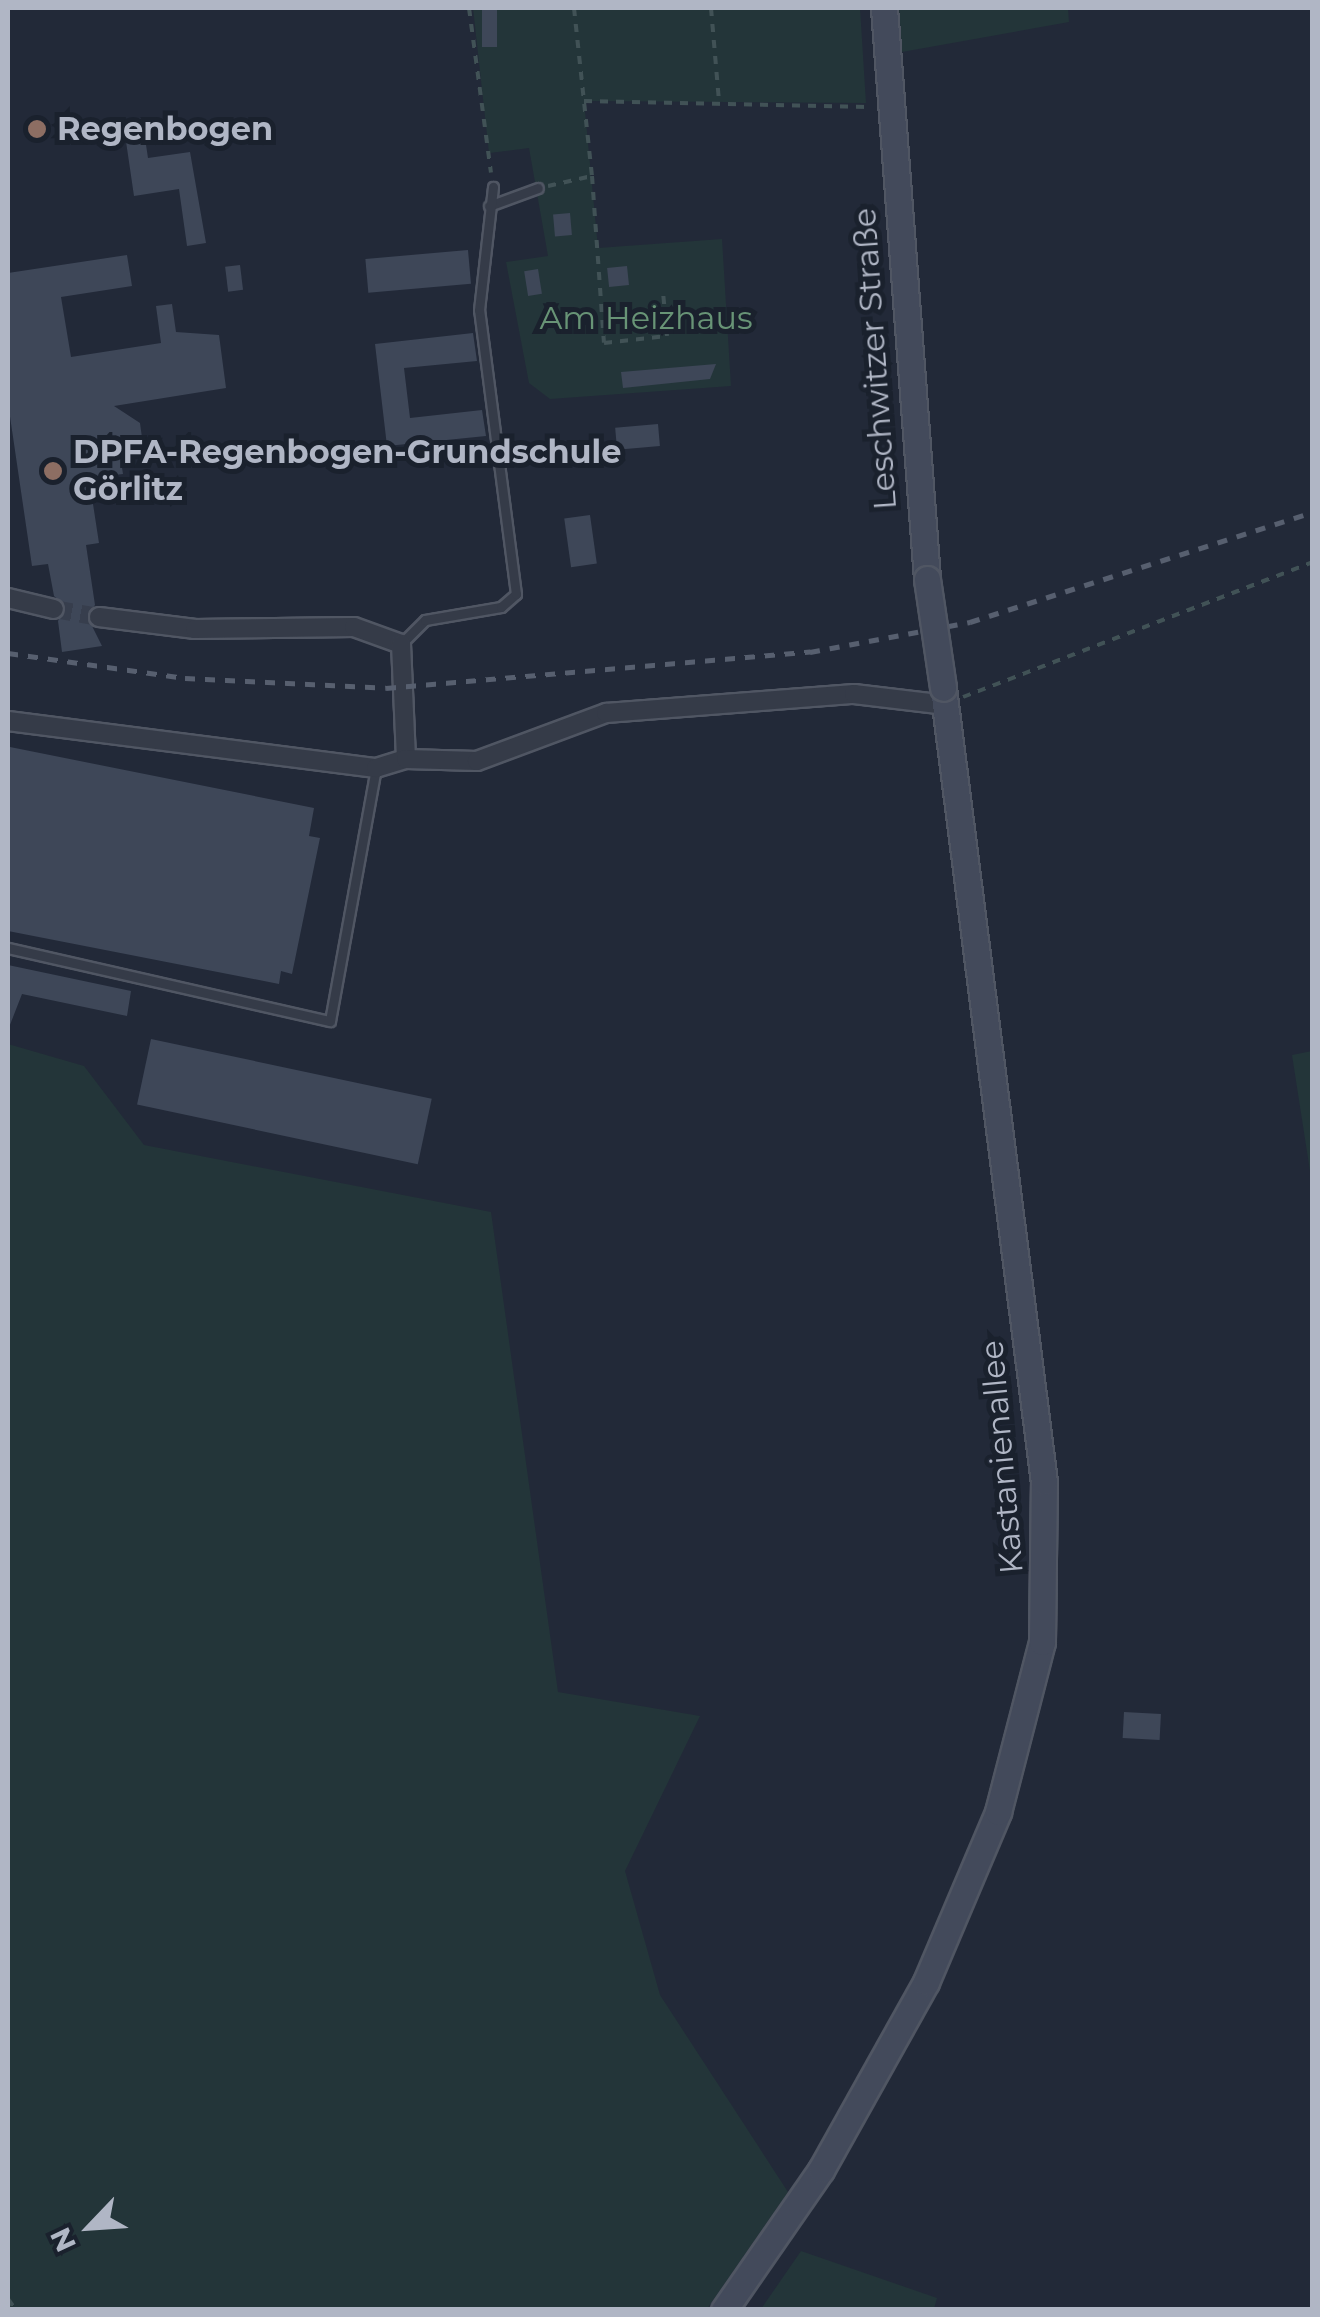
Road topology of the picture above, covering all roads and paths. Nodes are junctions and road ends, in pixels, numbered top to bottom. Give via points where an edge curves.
1 (468, 8) edge
2 (574, 8) edge
3 (711, 8) edge
4 (884, 8) edge
5 (584, 101) junction
6 (718, 102) junction
7 (890, 108) junction
8 (592, 176) junction
9 (492, 187) joint
10 (538, 188) joint
11 (488, 206) junction
12 (663, 292) dead end
13 (1312, 562) edge
14 (8, 598) edge
15 (54, 609) tunnel mouth
16 (99, 617) tunnel mouth
17 (401, 644) junction
18 (945, 696) junction
19 (8, 722) edge
20 (406, 759) junction
21 (376, 768) junction
22 (8, 948) edge
23 (8, 2299) edge
24 (16, 2310) edge
25 (724, 2310) edge

1 - 9 path
2 - 5 path
3 - 6 path
4 - 7 street, Leschwitzer Straße
5 - 6 path
5 - 8 path
6 - 7 path
7 - 18 street, Leschwitzer Straße, bridge via 927,578
8 - 10 path
8 - 12 path via 604,343 667,336
9 - 11 lane
10 - 11 lane
11 - 17 lane via 479,310 516,594 501,607 425,620
13 - 18 path
14 - 15 street
16 - 17 street via 195,629 354,627
17 - 20 street
18 - 20 street via 854,694 606,713 478,761
18 - 25 street, Kastanienallee via 1044,1482 1042,1642 998,1812 926,1982 821,2170
19 - 21 street
20 - 21 street
21 - 22 lane via 330,1022
23 - 24 path

